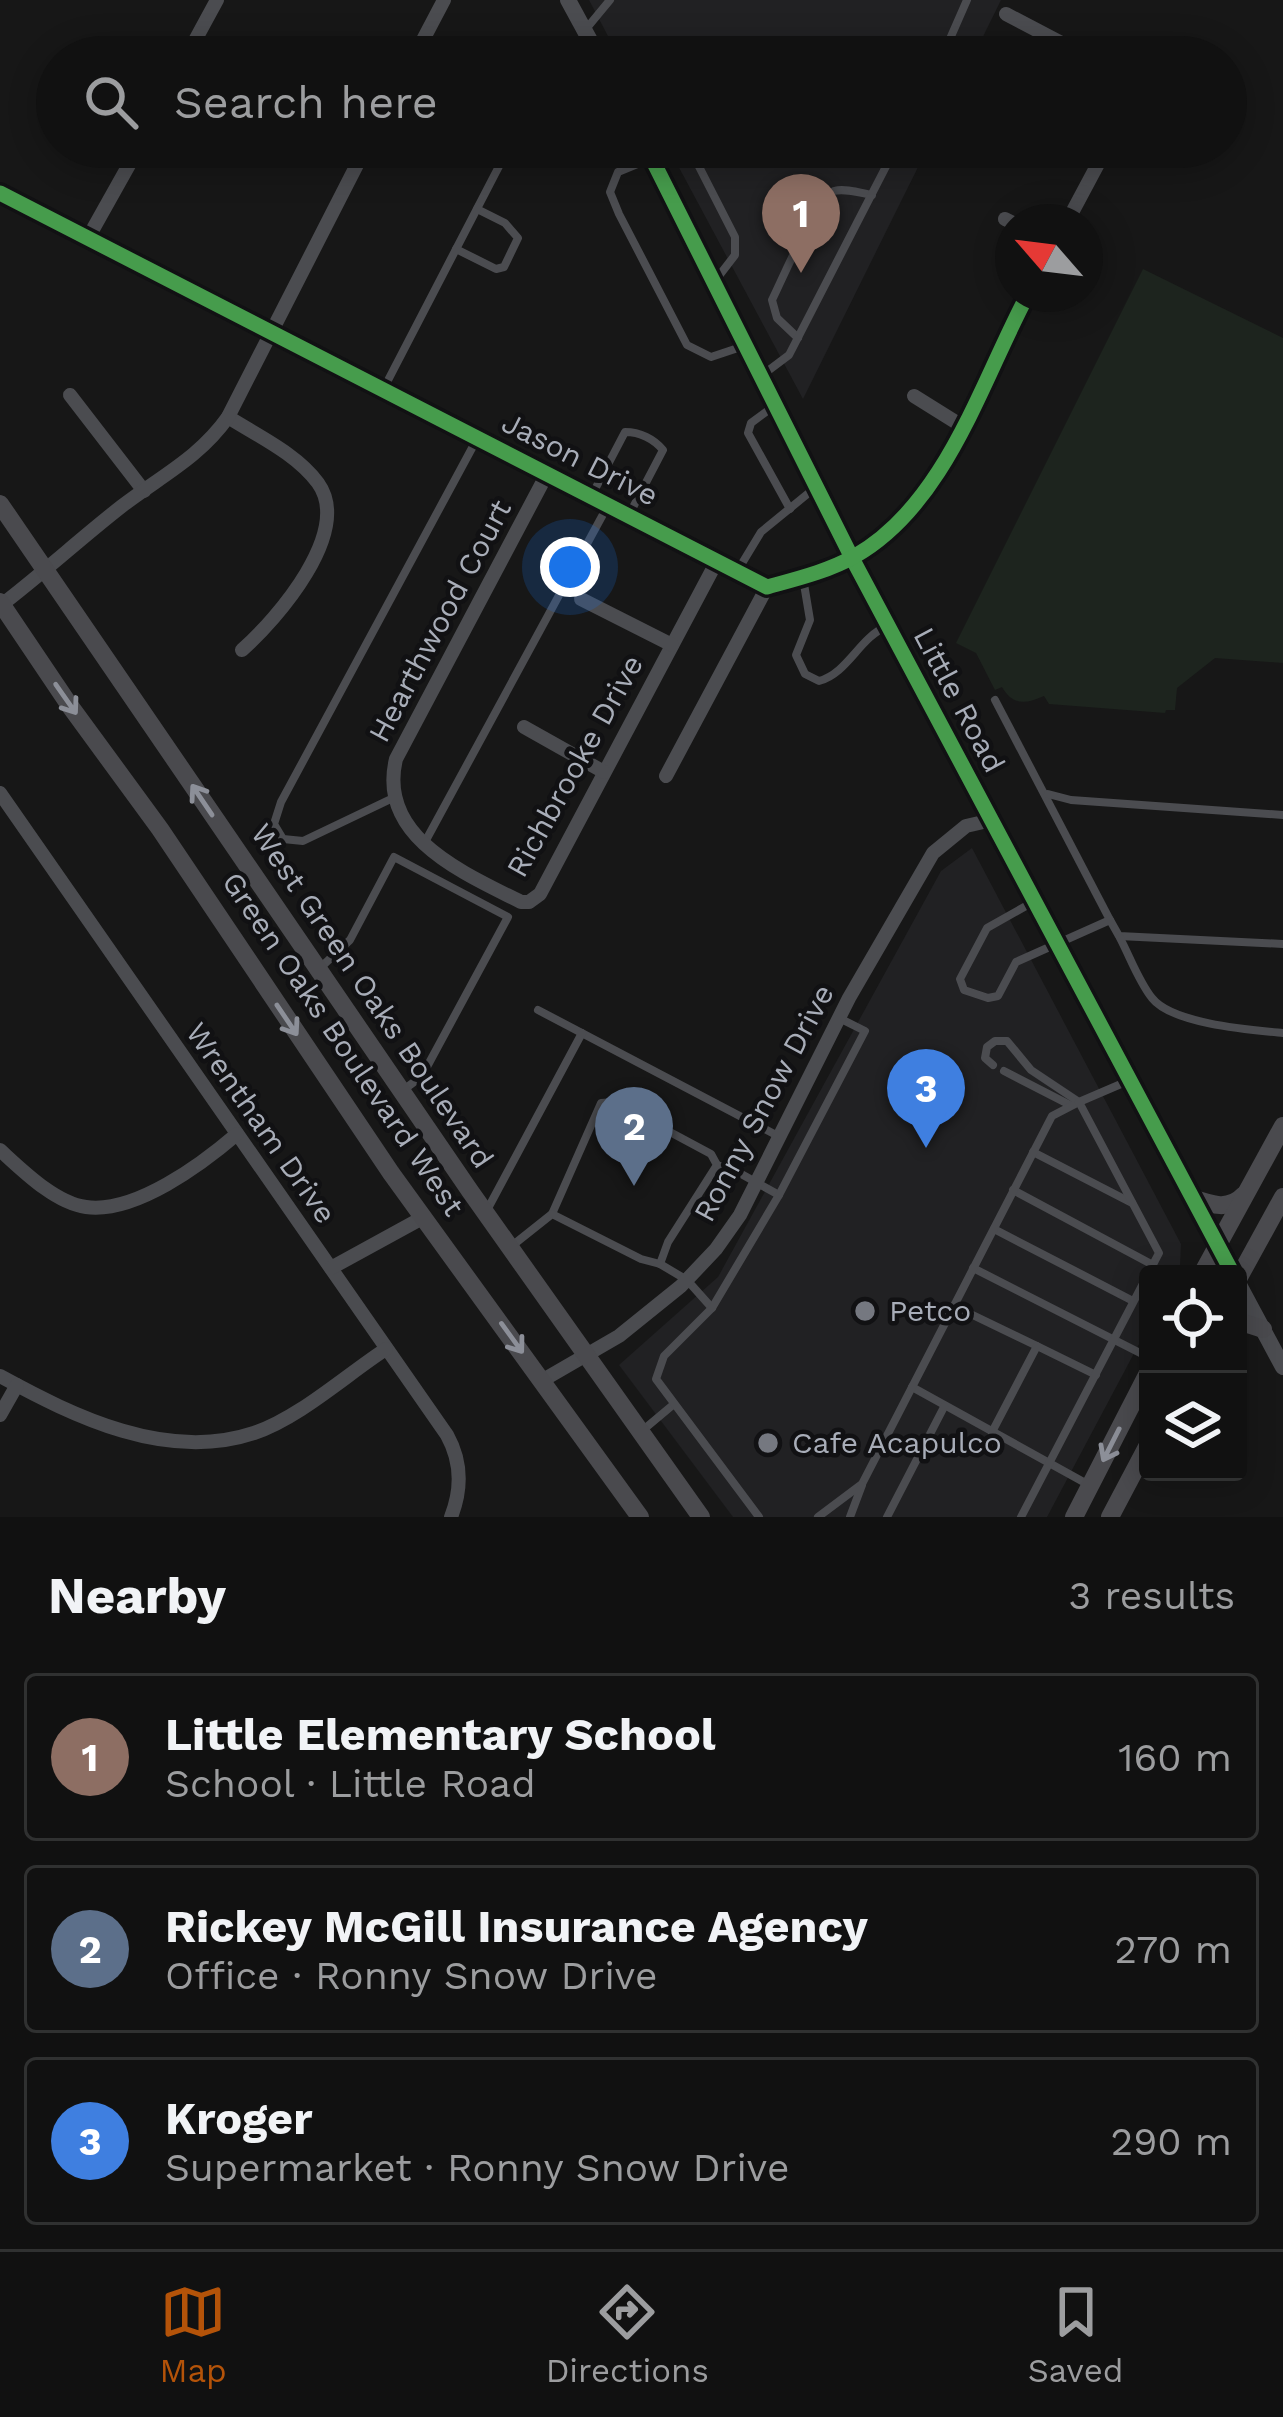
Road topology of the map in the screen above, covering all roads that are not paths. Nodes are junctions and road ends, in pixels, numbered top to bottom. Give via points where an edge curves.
1 (217, 0) edge
2 (444, 0) edge
3 (568, 0) edge
4 (610, 0) edge
5 (968, 0) edge
6 (1006, 14) dead end
7 (585, 30) junction
8 (198, 36) edge
9 (425, 36) edge
10 (588, 36) edge
11 (952, 36) edge
12 (1048, 36) edge
13 (127, 168) edge
14 (355, 168) edge
15 (498, 168) edge
16 (625, 168) edge
17 (656, 168) edge
18 (700, 168) edge
19 (886, 168) edge
20 (1096, 168) edge
21 (0, 193) edge
22 (872, 195) junction
23 (1077, 204) edge
24 (477, 209) junction
25 (88, 238) junction
26 (456, 249) junction
27 (714, 283) junction
28 (1019, 312) edge
29 (269, 330) junction
30 (798, 338) junction
31 (746, 346) junction
32 (761, 376) junction
33 (384, 388) junction
34 (70, 395) dead end
35 (914, 397) dead end
36 (776, 405) junction
37 (228, 417) junction
38 (962, 426) junction
39 (478, 436) junction
40 (548, 472) junction
41 (817, 487) junction
42 (144, 491) junction
43 (592, 495) junction
44 (0, 504) edge
45 (609, 504) junction
46 (790, 509) junction
47 (629, 515) junction
48 (852, 558) junction
49 (717, 561) junction
50 (46, 570) junction
51 (738, 572) junction
52 (803, 576) junction
53 (767, 587) junction
54 (581, 599) dead end
55 (1, 604) edge
56 (888, 625) junction
57 (672, 645) junction
58 (242, 650) dead end
59 (995, 700) dead end
60 (524, 728) dead end
61 (604, 772) junction
62 (666, 776) dead end
63 (0, 793) edge
64 (1047, 793) junction
65 (393, 798) junction
66 (1283, 814) edge
67 (7, 818) edge
68 (992, 820) junction
69 (424, 843) junction
70 (1035, 901) junction
71 (1110, 920) junction
72 (1119, 936) junction
73 (1283, 944) edge
74 (1059, 946) junction
75 (318, 970) junction
76 (538, 1010) dead end
77 (839, 1018) junction
78 (582, 1033) junction
79 (1283, 1033) edge
80 (993, 1065) dead end
81 (1004, 1071) dead end
82 (1130, 1080) junction
83 (401, 1092) junction
84 (1075, 1104) junction
85 (1283, 1126) edge
86 (237, 1134) junction
87 (779, 1136) junction
88 (0, 1150) edge
89 (1033, 1152) junction
90 (717, 1165) junction
91 (756, 1182) junction
92 (1013, 1190) junction
93 (1247, 1192) junction
94 (779, 1195) junction
95 (1283, 1197) edge
96 (1192, 1198) junction
97 (1132, 1203) junction
98 (485, 1213) junction
99 (552, 1214) junction
100 (424, 1217) junction
101 (994, 1228) junction
102 (1218, 1246) junction
103 (510, 1248) junction
104 (660, 1264) junction
105 (1153, 1264) junction
106 (1207, 1265) edge
107 (1228, 1265) edge
108 (1244, 1265) edge
109 (331, 1268) junction
110 (973, 1268) junction
111 (687, 1280) junction
112 (1247, 1300) edge
113 (1133, 1301) junction
114 (954, 1306) junction
115 (712, 1308) junction
116 (1247, 1324) edge
117 (1263, 1330) junction
118 (1113, 1340) junction
119 (1037, 1346) junction
120 (386, 1348) junction
121 (1139, 1353) edge
122 (586, 1357) junction
123 (1283, 1367) edge
124 (1096, 1375) junction
125 (0, 1376) edge
126 (543, 1380) junction
127 (17, 1385) junction
128 (912, 1388) junction
129 (1139, 1390) edge
130 (674, 1404) junction
131 (944, 1406) junction
132 (0, 1415) edge
133 (640, 1432) junction
134 (992, 1432) junction
135 (1139, 1461) edge
136 (1051, 1462) junction
137 (862, 1484) junction
138 (1090, 1485) junction
139 (1112, 1513) edge
140 (451, 1517) edge
141 (640, 1517) edge
142 (701, 1517) edge
143 (760, 1517) edge
144 (818, 1517) edge
145 (850, 1517) edge
146 (887, 1517) edge
147 (1022, 1517) edge
148 (1074, 1517) edge

1 - 8 street
2 - 9 street
3 - 7 street
4 - 7 lane
5 - 11 lane
6 - 12 street
7 - 10 street
13 - 25 street
14 - 29 street
15 - 24 lane
16 - 31 lane via 610,192 687,345 711,357
17 - 27 street, Little Road
18 - 27 lane via 735,237 735,255
19 - 22 lane
20 - 23 street
21 - 25 street, Jason Drive
22 - 30 lane
22 - 30 lane via 827,195 788,267 773,311
24 - 26 lane
24 - 26 lane via 514,230 512,252 496,269
25 - 29 street, Jason Drive
26 - 33 lane
27 - 31 street, Little Road
28 - 38 street
29 - 33 street, Jason Drive
29 - 37 street
30 - 32 lane
31 - 32 street, Little Road
32 - 36 street, Little Road
33 - 39 street, Jason Drive
34 - 42 street
35 - 38 street
36 - 41 street, Little Road
36 - 46 lane via 748,433
37 - 42 street via 186,464
37 - 58 street via 302,466 322,487 326,509 319,553
38 - 48 street via 915,507
39 - 40 street, Jason Drive
39 - 65 lane via 274,824 284,839 303,841
40 - 43 street, Jason Drive
40 - 65 street, Hearthwood Court via 395,759
41 - 46 lane
41 - 48 street, Little Road
42 - 50 street
43 - 45 street, Jason Drive
43 - 47 lane via 625,432 656,442 660,463
44 - 50 main road, West Green Oaks Boulevard
45 - 47 street, Jason Drive
45 - 69 lane
46 - 51 lane via 761,532
47 - 49 street, Jason Drive
48 - 52 street
48 - 56 street, Little Road
49 - 51 street, Jason Drive
49 - 57 street, Richbrooke Drive
50 - 55 street
75 -> 50 main road, West Green Oaks Boulevard
51 - 53 street, Jason Drive
52 - 53 street
52 - 56 lane via 810,620 796,655 805,674 830,678
53 - 62 street
54 - 57 street
55 -> 100 main road, Green Oaks Boulevard West
56 - 68 street, Little Road
57 - 61 street, Richbrooke Drive
59 - 64 lane
60 - 61 street
61 - 69 street, Richbrooke Drive via 548,884 529,902
63 - 67 street, Wrentham Drive
64 - 66 lane
64 - 71 lane
65 - 69 street, Richbrooke Drive
67 - 86 street, Wrentham Drive
68 - 70 street, Little Road
68 - 77 street, Ronny Snow Drive via 966,826 933,853
70 - 74 street, Little Road
70 - 74 lane via 987,928 959,986 998,996 1016,962
71 - 72 lane
71 - 74 lane
72 - 73 lane
72 - 79 lane via 1154,1002 1234,1028
74 - 82 street, Little Road
75 - 83 main road, West Green Oaks Boulevard
75 - 83 lane via 350,940 394,857 508,917 422,1076
76 - 78 lane
77 - 87 street, Ronny Snow Drive
77 - 94 lane via 865,1031
78 - 87 lane
78 - 98 lane
80 - 84 lane via 986,1049 1007,1041
81 - 84 lane
82 - 84 lane
82 - 96 street, Little Road
83 - 98 main road, West Green Oaks Boulevard
84 - 89 lane via 1052,1116
84 - 97 lane
85 - 93 main road
86 - 88 street via 176,1180 86,1208 52,1193
86 - 109 street, Wrentham Drive
87 - 91 street, Ronny Snow Drive
89 - 92 lane
89 - 97 lane
90 - 91 lane
90 - 99 lane via 711,1154 614,1102 601,1103
90 - 104 lane
91 - 94 lane
91 - 111 street, Ronny Snow Drive
92 - 101 lane
92 - 105 lane
93 - 96 main road via 1222,1206
93 - 102 main road
94 - 115 lane
95 - 108 main road
96 - 102 street, Little Road
97 - 105 lane via 1159,1253
98 - 103 main road, West Green Oaks Boulevard
99 - 103 lane
99 - 104 lane
100 - 109 street
100 -> 126 main road, Green Oaks Boulevard West
101 - 110 lane
101 - 113 lane
102 - 106 main road
102 - 107 street, Little Road
103 - 122 main road, West Green Oaks Boulevard
104 - 111 lane
105 - 113 lane
109 - 120 street, Wrentham Drive
110 - 114 lane
110 - 118 lane
111 - 115 lane
111 - 122 street, Ronny Snow Drive
112 - 117 street, Little Road
113 - 118 lane
114 - 119 lane
114 - 128 lane
115 - 130 lane via 664,1356 656,1379
116 - 117 main road
117 - 123 street, Little Road
118 - 121 lane
118 - 124 lane
119 - 124 lane
119 - 134 lane
120 - 127 street via 299,1410 255,1433 216,1440 116,1430
120 - 140 street, Wrentham Drive via 454,1447 460,1490
122 - 126 street, Ronny Snow Drive
122 - 133 main road, West Green Oaks Boulevard
124 - 136 lane
125 - 127 street
126 - 141 main road, Green Oaks Boulevard West
127 - 132 street
128 - 131 lane
128 - 137 lane
129 -> 138 main road
130 - 133 lane
130 - 143 lane
131 - 134 lane
131 - 146 lane
133 - 142 main road, West Green Oaks Boulevard
134 - 136 lane
135 - 139 main road
136 - 138 lane
136 - 147 lane
137 - 144 lane
137 - 145 lane
138 - 139 main road
138 - 148 main road

